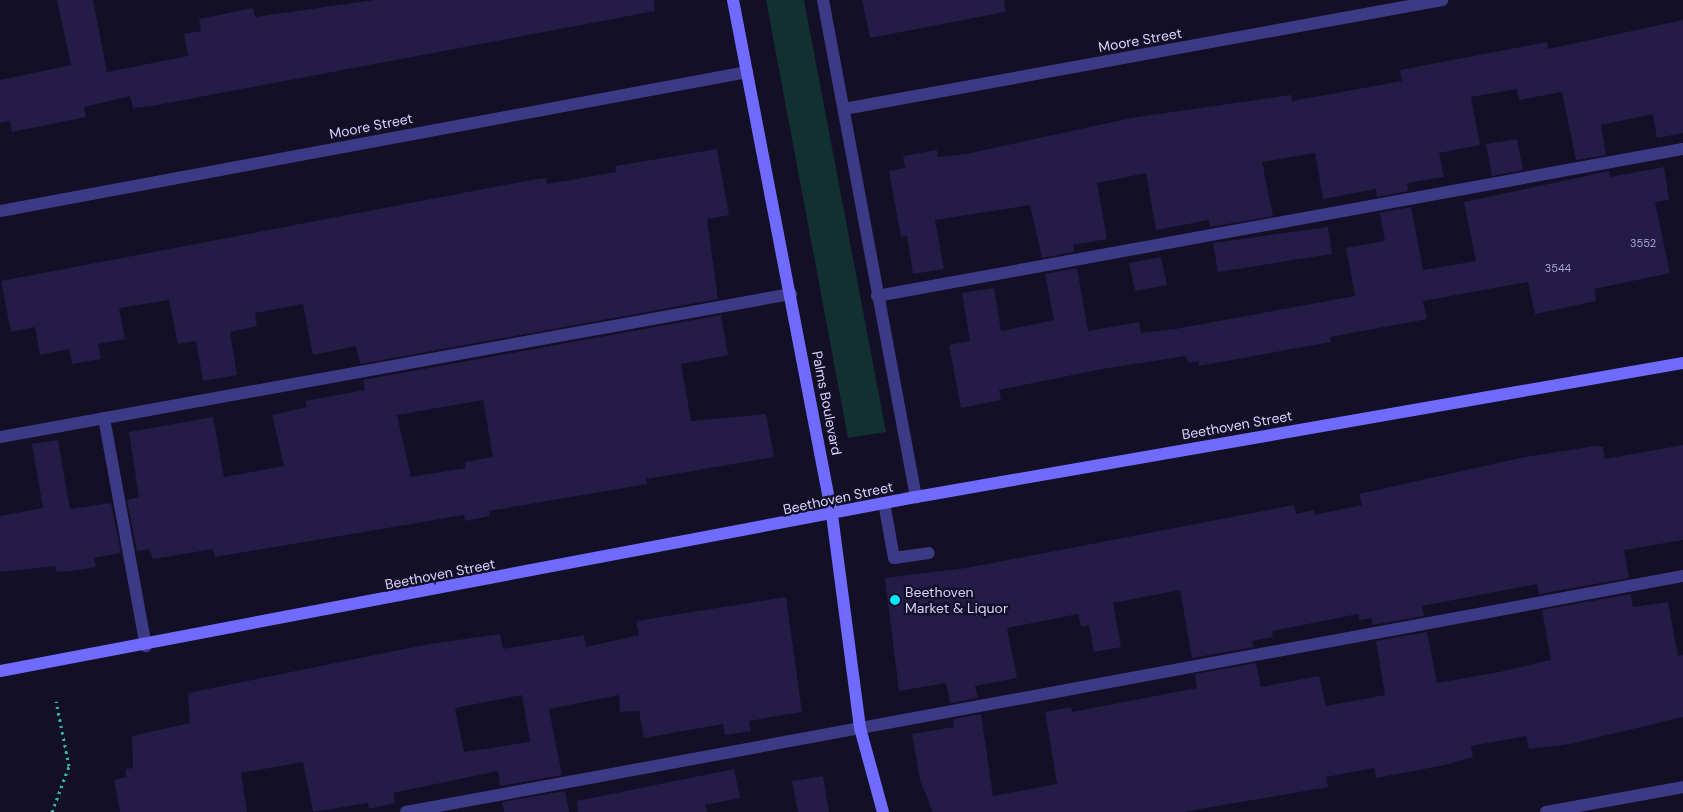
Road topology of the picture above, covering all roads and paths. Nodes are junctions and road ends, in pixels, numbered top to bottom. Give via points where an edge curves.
1 (733, 0) edge
2 (824, 0) edge
3 (1442, 0) edge
4 (747, 72) junction
5 (844, 109) junction
6 (1683, 149) edge
7 (0, 211) edge
8 (791, 294) junction
9 (877, 296) junction
10 (1683, 363) edge
11 (104, 418) junction
12 (0, 437) edge
13 (916, 496) junction
14 (884, 504) junction
15 (832, 515) junction
16 (929, 553) dead end
17 (1683, 576) edge
18 (146, 646) junction
19 (0, 671) edge
20 (56, 701) dead end
21 (860, 728) junction
22 (1683, 787) edge
23 (52, 812) edge
24 (406, 812) edge
25 (883, 812) edge
26 (1546, 812) edge

1 - 4 street, Palms Boulevard
2 - 5 street
3 - 5 street, Moore Street
4 - 7 street, Moore Street
4 - 8 street, Palms Boulevard
5 - 9 street
6 - 9 street
8 - 11 street
8 - 15 street, Palms Boulevard
9 - 13 street
10 - 13 street, Beethoven Street
11 - 12 street
11 - 18 street
13 - 14 street, Beethoven Street
14 - 15 street, Beethoven Street
14 - 16 street via 894,558
15 - 18 street, Beethoven Street
15 - 21 street, Palms Boulevard
17 - 21 street
18 - 19 street, Beethoven Street
20 - 23 path via 69,766
21 - 24 street
21 - 25 street, Palms Boulevard
22 - 26 street

